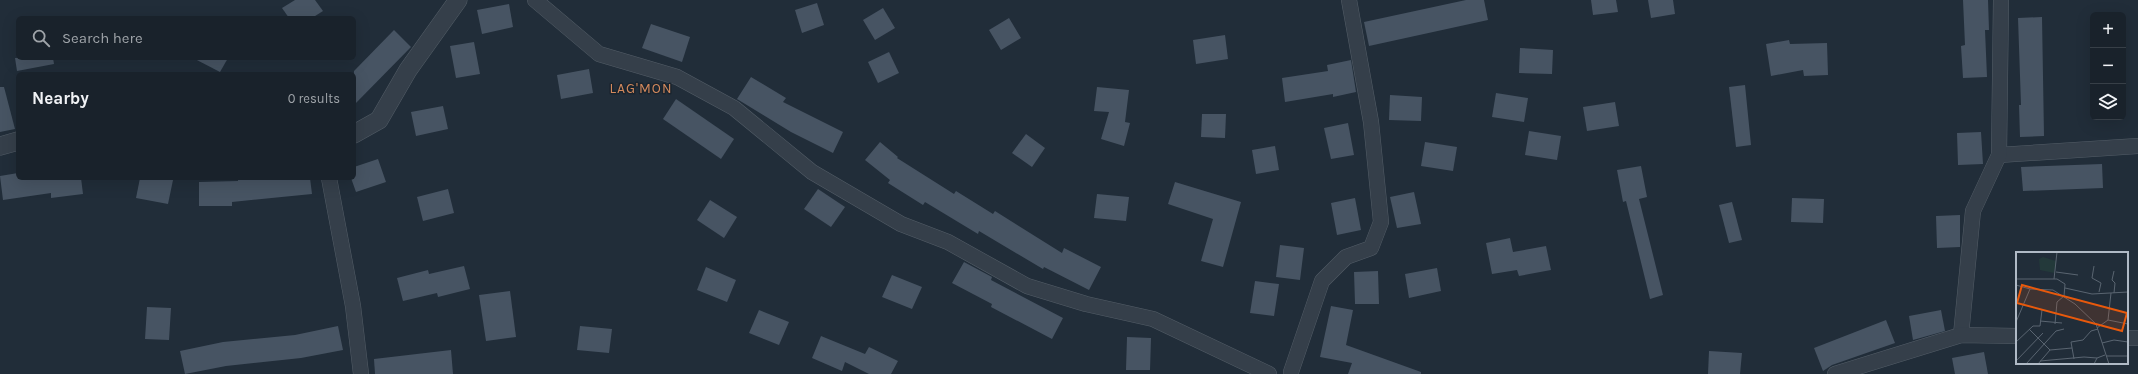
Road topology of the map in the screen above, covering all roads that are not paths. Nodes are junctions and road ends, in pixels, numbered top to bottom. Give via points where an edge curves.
1 (458, 0) edge
2 (535, 0) edge
3 (1349, 0) edge
4 (2001, 0) edge
5 (356, 133) edge
6 (16, 142) edge
7 (0, 146) edge
8 (2138, 146) edge
9 (1999, 155) junction
10 (329, 180) edge
11 (1961, 335) junction
12 (2016, 336) edge
13 (1294, 373) edge
14 (361, 374) edge
15 (1270, 374) edge
16 (1835, 374) edge

1 - 5 street via 408,70 379,120
2 - 15 street via 599,54 677,77 734,108 812,172 901,224 948,242 1027,286 1086,304 1153,319
3 - 13 street via 1371,122 1381,222 1370,248 1346,257 1322,281
4 - 9 street
6 - 7 street
8 - 9 street
9 - 11 street via 1973,211
10 - 14 street via 353,306
11 - 12 street
11 - 16 street
13 - 15 street

